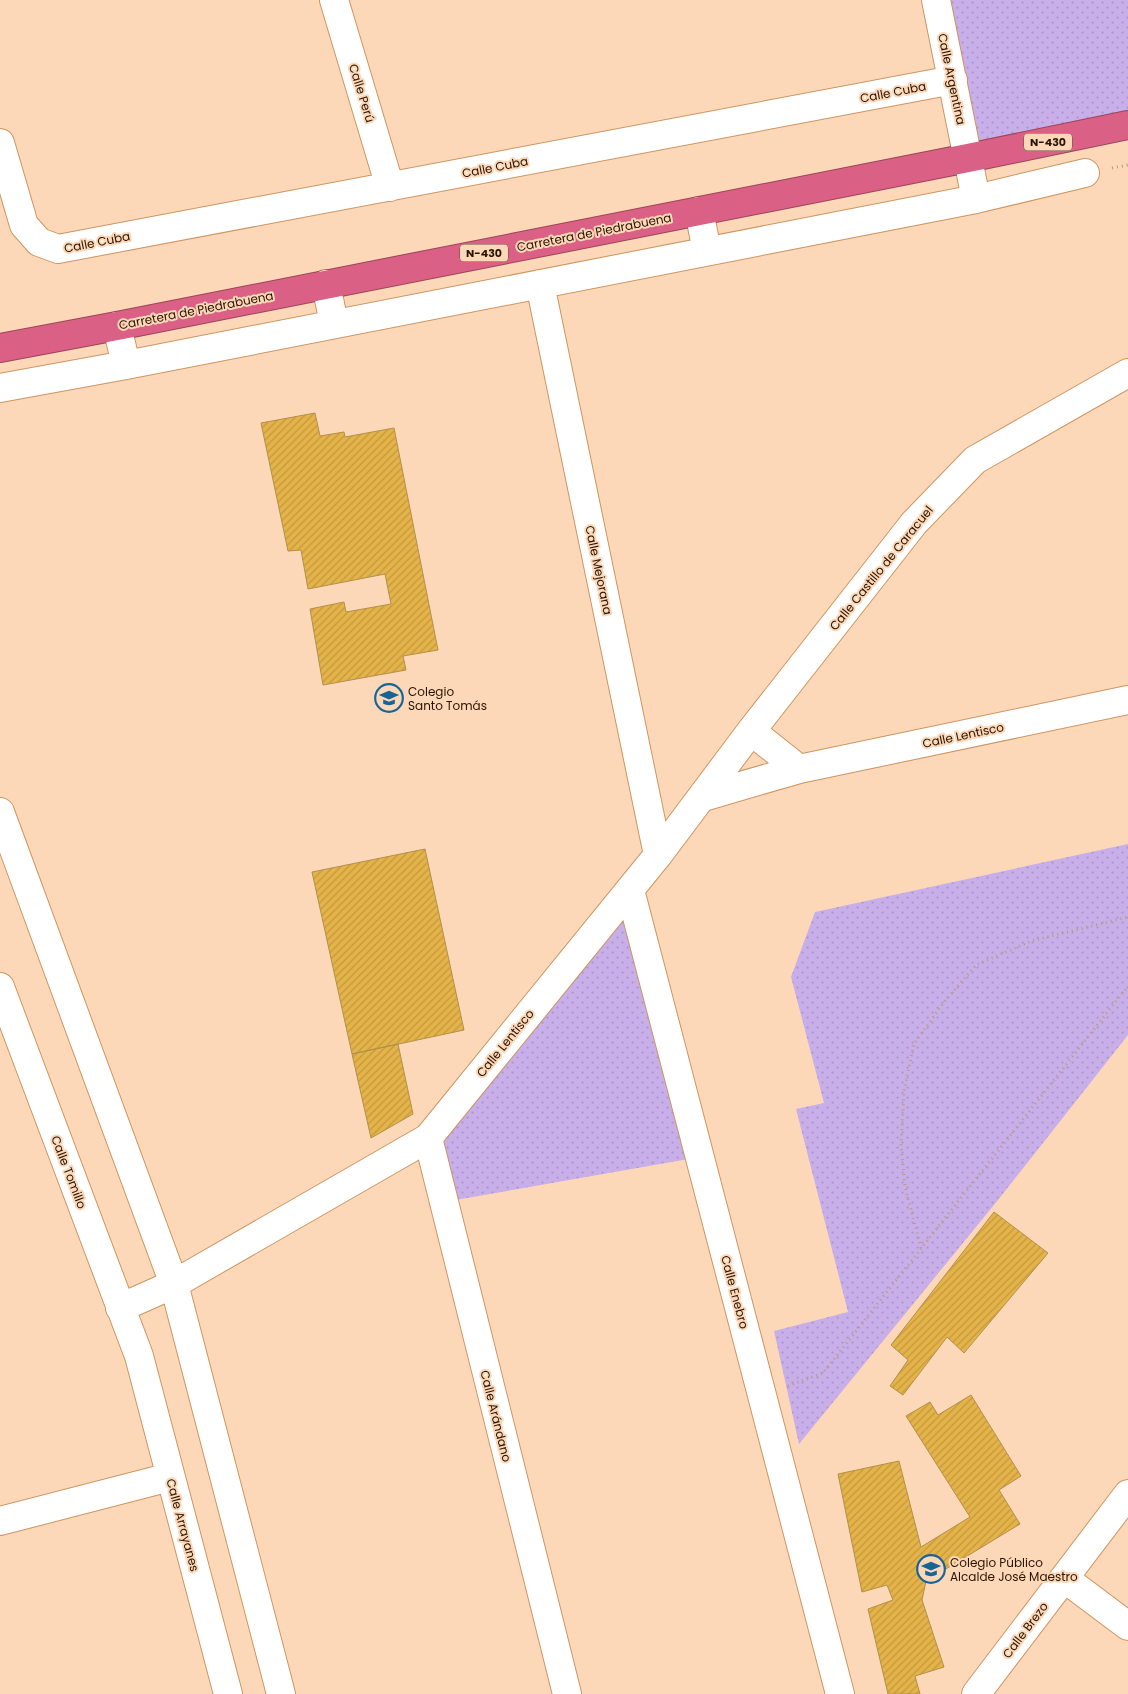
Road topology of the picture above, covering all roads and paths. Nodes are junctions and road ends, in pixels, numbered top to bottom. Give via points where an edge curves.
1 (334, 0) edge
2 (936, 0) edge
3 (953, 80) junction
4 (1128, 125) edge
5 (0, 143) edge
6 (968, 158) junction
7 (1085, 174) dead end
8 (390, 187) junction
9 (976, 199) junction
10 (699, 211) junction
11 (707, 251) junction
12 (326, 284) junction
13 (540, 284) junction
14 (334, 324) junction
15 (117, 326) junction
16 (0, 348) edge
17 (126, 365) junction
18 (1128, 373) edge
19 (0, 388) edge
20 (1128, 700) edge
21 (752, 731) junction
22 (799, 769) junction
23 (702, 797) junction
24 (0, 812) edge
25 (658, 855) junction
26 (630, 890) junction
27 (1128, 917) edge
28 (1128, 986) edge
29 (0, 987) edge
30 (428, 1138) junction
31 (921, 1248) junction
32 (174, 1284) junction
33 (120, 1308) junction
34 (139, 1356) joint
35 (762, 1396) junction
36 (170, 1477) junction
37 (1128, 1494) edge
38 (0, 1522) edge
39 (1064, 1578) junction
40 (1128, 1626) edge
41 (228, 1694) edge
42 (281, 1694) edge
43 (566, 1694) edge
44 (840, 1694) edge
45 (976, 1694) edge

1 - 8 street, Calle Perú
2 - 3 street, Calle Argentina
3 - 6 street, Calle Argentina
3 - 8 street, Calle Cuba
4 - 6 highway, Carretera de Piedrabuena / N-430
5 - 8 street, Calle Cuba via 24,225 39,242 58,249
6 - 9 street, Calle Argentina
6 - 10 highway, Carretera de Piedrabuena / N-430
7 - 9 street
9 - 11 street
10 - 11 street
10 - 12 highway, Carretera de Piedrabuena / N-430
11 - 13 street
12 - 14 street
12 - 15 highway, Carretera de Piedrabuena / N-430
13 - 14 street
13 - 25 street, Calle Mejorana
14 - 17 street
15 - 16 highway, Carretera de Piedrabuena / N-430
15 - 17 street
17 - 19 street
18 - 21 street, Calle Castillo de Caracuel via 975,460 914,523
20 - 22 street, Calle Lentisco
21 - 22 street
21 - 23 street, Calle Castillo de Caracuel
22 - 23 street, Calle Lentisco
23 - 25 street, Calle Lentisco
24 - 32 street
25 - 26 street, Calle Lentisco
26 - 30 street, Calle Lentisco
26 - 35 street, Calle Enebro
27 - 31 path via 1031,941 976,965 914,1044 904,1091 901,1146 905,1188
28 - 31 path
29 - 33 street, Calle Tomillo
30 - 32 street, Calle Lentisco
30 - 43 street, Calle Arándano
31 - 35 path via 823,1373
32 - 33 street, Calle Lentisco
32 - 42 street
33 - 34 street, Calle Tomillo
34 - 36 street, Calle Arrayanes
35 - 44 street, Calle Enebro
36 - 38 street
36 - 41 street, Calle Arrayanes
37 - 39 street, Calle Brezo
39 - 40 street
39 - 45 street, Calle Brezo

